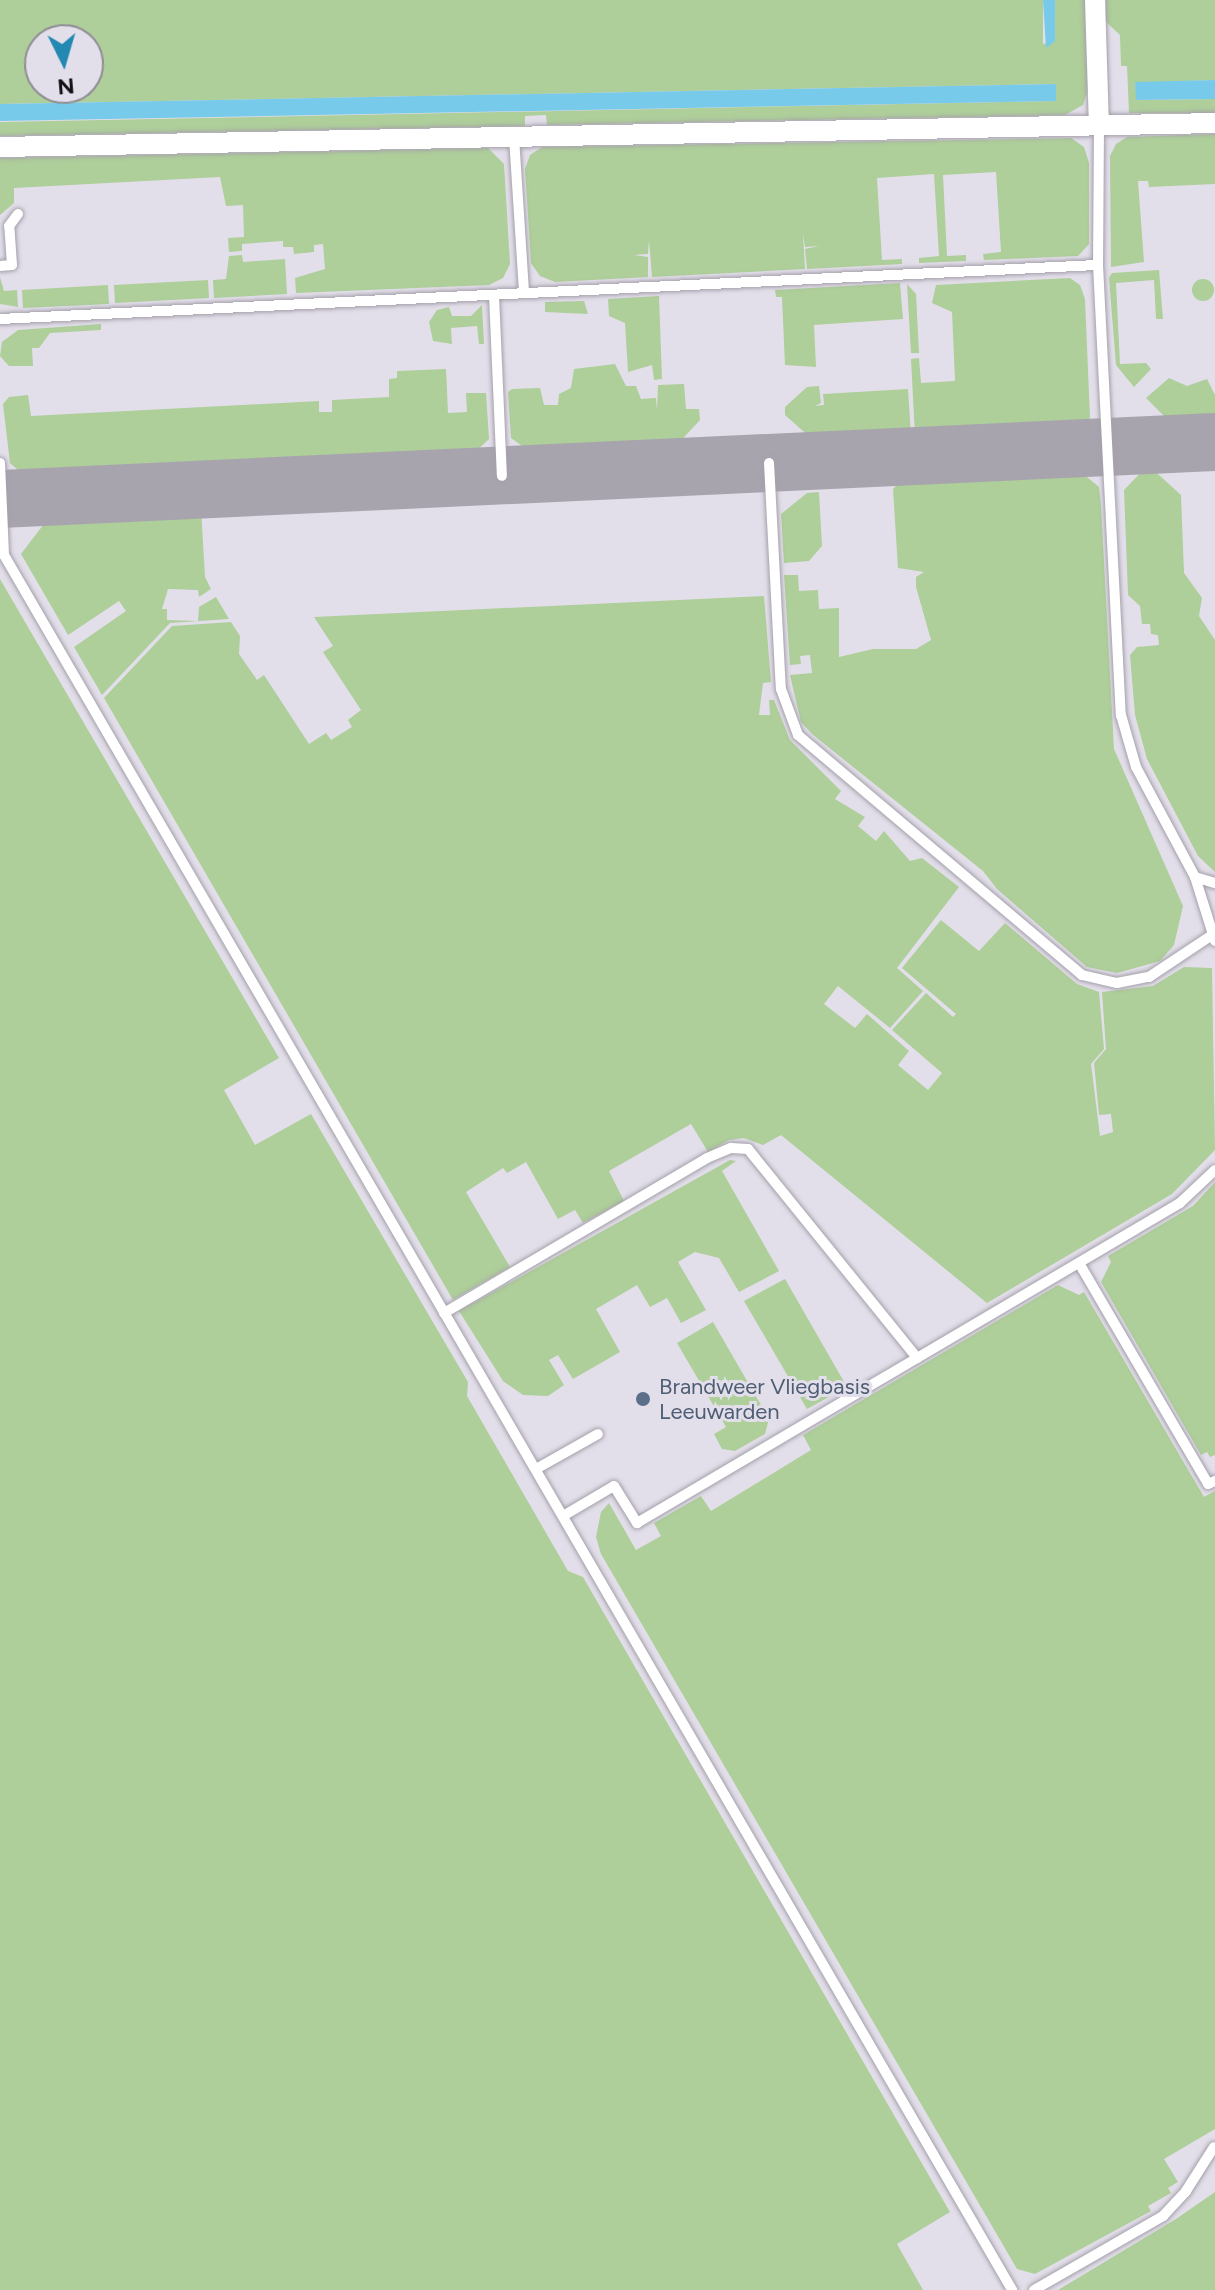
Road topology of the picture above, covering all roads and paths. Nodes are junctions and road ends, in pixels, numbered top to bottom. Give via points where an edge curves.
1 (1095, 0) edge
2 (1215, 123) edge
3 (1099, 126) junction
4 (514, 137) junction
5 (0, 147) edge
6 (18, 214) dead end
7 (1098, 265) junction
8 (0, 266) edge
9 (524, 293) junction
10 (494, 295) junction
11 (0, 319) edge
12 (0, 463) edge
13 (769, 463) dead end
14 (502, 476) dead end
15 (1195, 877) junction
16 (1215, 883) edge
17 (1214, 938) edge
18 (1215, 1170) edge
19 (1079, 1263) junction
20 (444, 1313) junction
21 (917, 1358) junction
22 (598, 1434) dead end
23 (536, 1469) junction
24 (1215, 1481) edge
25 (563, 1516) junction
26 (1214, 2147) edge
27 (1012, 2290) edge
28 (1034, 2290) edge

1 - 3 street
2 - 3 street
3 - 4 street
3 - 7 lane
4 - 5 street
4 - 9 lane
6 - 8 lane via 9,226 12,265
7 - 9 lane
7 - 15 lane via 1121,715 1136,767
9 - 10 lane
10 - 11 lane
10 - 14 lane
12 - 20 lane via 4,555
13 - 17 lane via 781,689 798,735 1082,975 1117,983 1149,977
15 - 16 lane
15 - 17 lane
18 - 19 lane via 1180,1203
19 - 21 lane
19 - 24 lane via 1208,1484
20 - 21 lane via 707,1158 731,1148 748,1149
20 - 23 lane
21 - 25 lane via 637,1523 614,1486
22 - 23 lane
23 - 25 lane
25 - 27 lane
26 - 28 lane via 1163,2216

